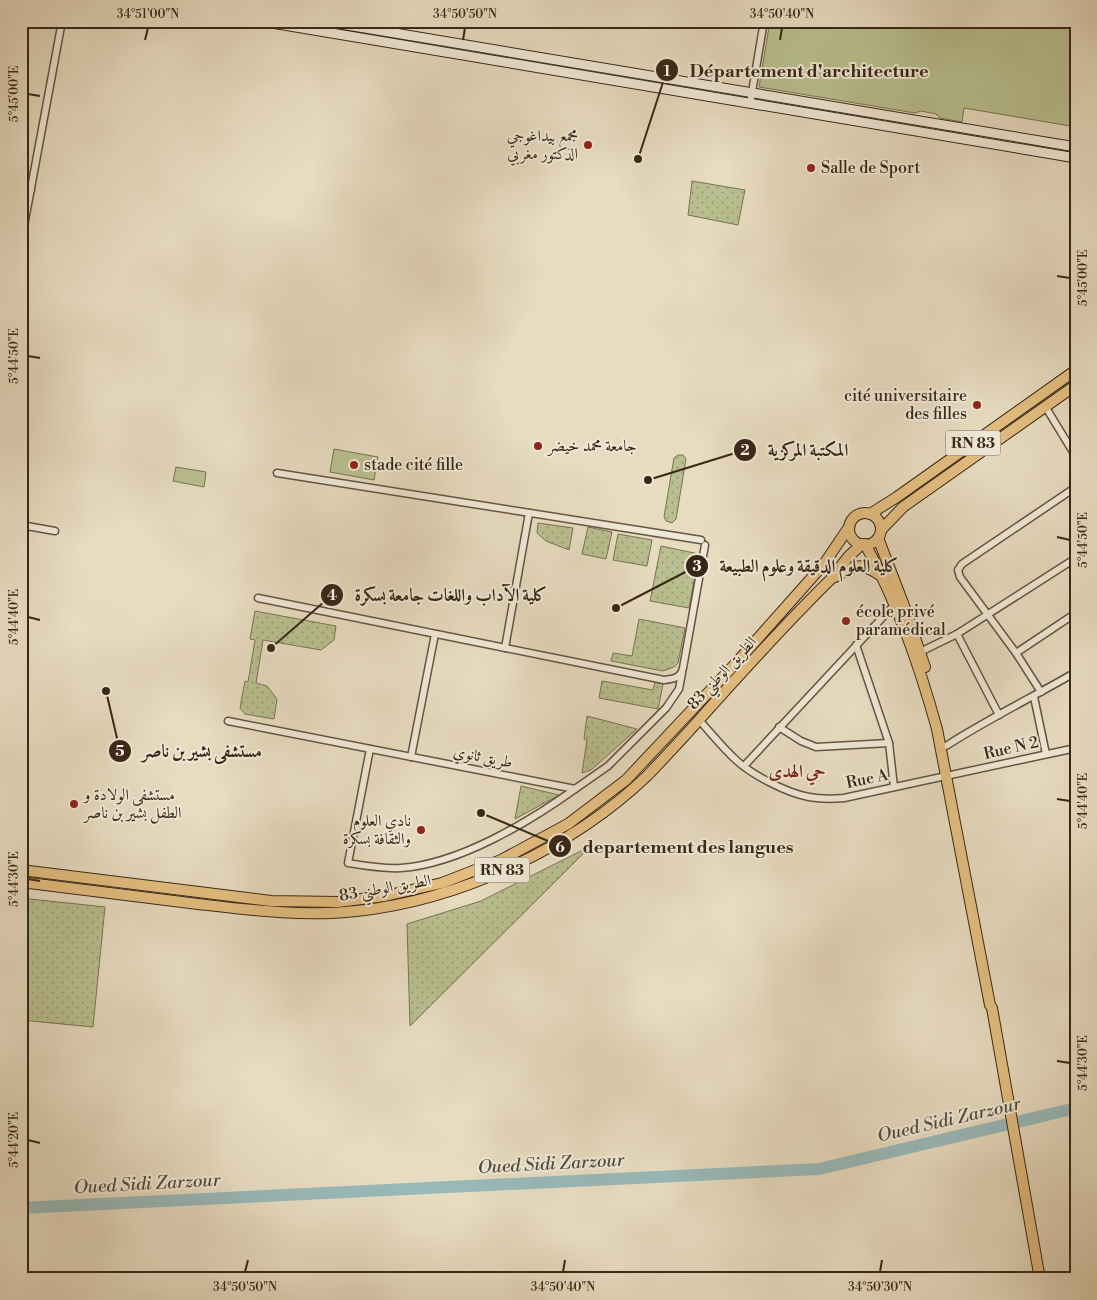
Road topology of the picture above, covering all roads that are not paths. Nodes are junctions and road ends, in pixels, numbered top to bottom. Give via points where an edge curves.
1 (62, 21) edge
2 (260, 21) edge
3 (323, 21) edge
4 (764, 21) edge
5 (752, 93) junction
6 (750, 104) junction
7 (1076, 147) edge
8 (1076, 158) edge
9 (21, 188) edge
10 (31, 190) junction
11 (21, 242) edge
12 (1076, 370) edge
13 (1076, 385) edge
14 (1045, 406) junction
15 (1076, 456) edge
16 (277, 473) dead end
17 (1076, 487) edge
18 (529, 513) junction
19 (870, 514) junction
20 (21, 525) edge
21 (849, 527) junction
22 (55, 531) dead end
23 (879, 534) junction
24 (863, 544) junction
25 (1076, 558) edge
26 (884, 578) junction
27 (830, 580) junction
28 (258, 598) dead end
29 (895, 604) junction
30 (1076, 613) edge
31 (988, 615) junction
32 (435, 634) junction
33 (958, 634) junction
34 (856, 645) junction
35 (504, 648) junction
36 (920, 652) junction
37 (1016, 653) junction
38 (1076, 672) edge
39 (682, 673) junction
40 (1041, 692) junction
41 (1034, 696) junction
42 (998, 715) junction
43 (698, 720) junction
44 (228, 722) dead end
45 (779, 727) junction
46 (889, 743) junction
47 (946, 746) junction
48 (1076, 748) edge
49 (370, 749) junction
50 (1046, 754) junction
51 (411, 757) junction
52 (744, 766) junction
53 (949, 775) junction
54 (894, 787) junction
55 (575, 789) junction
56 (21, 870) edge
57 (21, 882) edge
58 (1040, 1279) edge

1 - 10 street
2 - 6 main road
3 - 5 main road
4 - 5 street
5 - 6 street
5 - 7 main road
6 - 8 main road
9 - 10 street
10 - 11 street
12 - 19 main road, RN 83
13 - 14 main road, RN 83
14 - 15 street
14 - 23 main road, RN 83 via 903,507
16 - 18 street
17 - 31 street via 960,566 959,575
18 - 35 street
18 - 39 street via 703,542
19 - 21 main road via 858,515
19 - 23 main road via 879,521
20 - 22 street
21 - 24 main road via 851,536
21 - 56 main road, الطريق الوطني 83 / RN 83 via 824,564 626,780 568,824 501,860 442,883 385,896 338,902 271,901
23 - 24 main road via 872,543
23 - 36 main road
24 - 26 main road
24 - 27 main road, الطريق الوطني 83 / RN 83
25 - 31 street
26 - 27 main road via 870,568 859,566 851,567
26 - 29 main road
27 - 43 main road, الطريق الوطني 83 / RN 83
28 - 32 street
29 - 34 street
29 - 53 main road via 927,693
30 - 37 street
31 - 33 street
31 - 37 street
32 - 35 street
32 - 51 street
33 - 36 street
33 - 42 street
34 - 45 street
34 - 46 street
35 - 39 street via 664,680 674,679
36 - 47 main road via 937,704
37 - 40 street
38 - 40 street
39 - 55 street via 678,688 666,708 608,766
40 - 41 street
41 - 42 street
41 - 50 street
42 - 47 street
43 - 52 street, Rue A
43 - 57 main road, الطريق الوطني 83 / RN 83 via 617,802 570,834 509,868 414,902 356,912 296,913
44 - 49 street, طريق ثانوي
45 - 46 street via 816,747
45 - 52 street
46 - 54 street
47 - 53 main road
48 - 50 street, Rue N 2
49 - 51 street, طريق ثانوي
49 - 55 street via 348,863 402,868 437,862 530,819
50 - 53 street, Rue N 2
51 - 55 street, طريق ثانوي
52 - 54 street, Rue A via 781,787 807,797 844,798
53 - 54 street, Rue A
53 - 58 main road via 994,1004 992,1008

